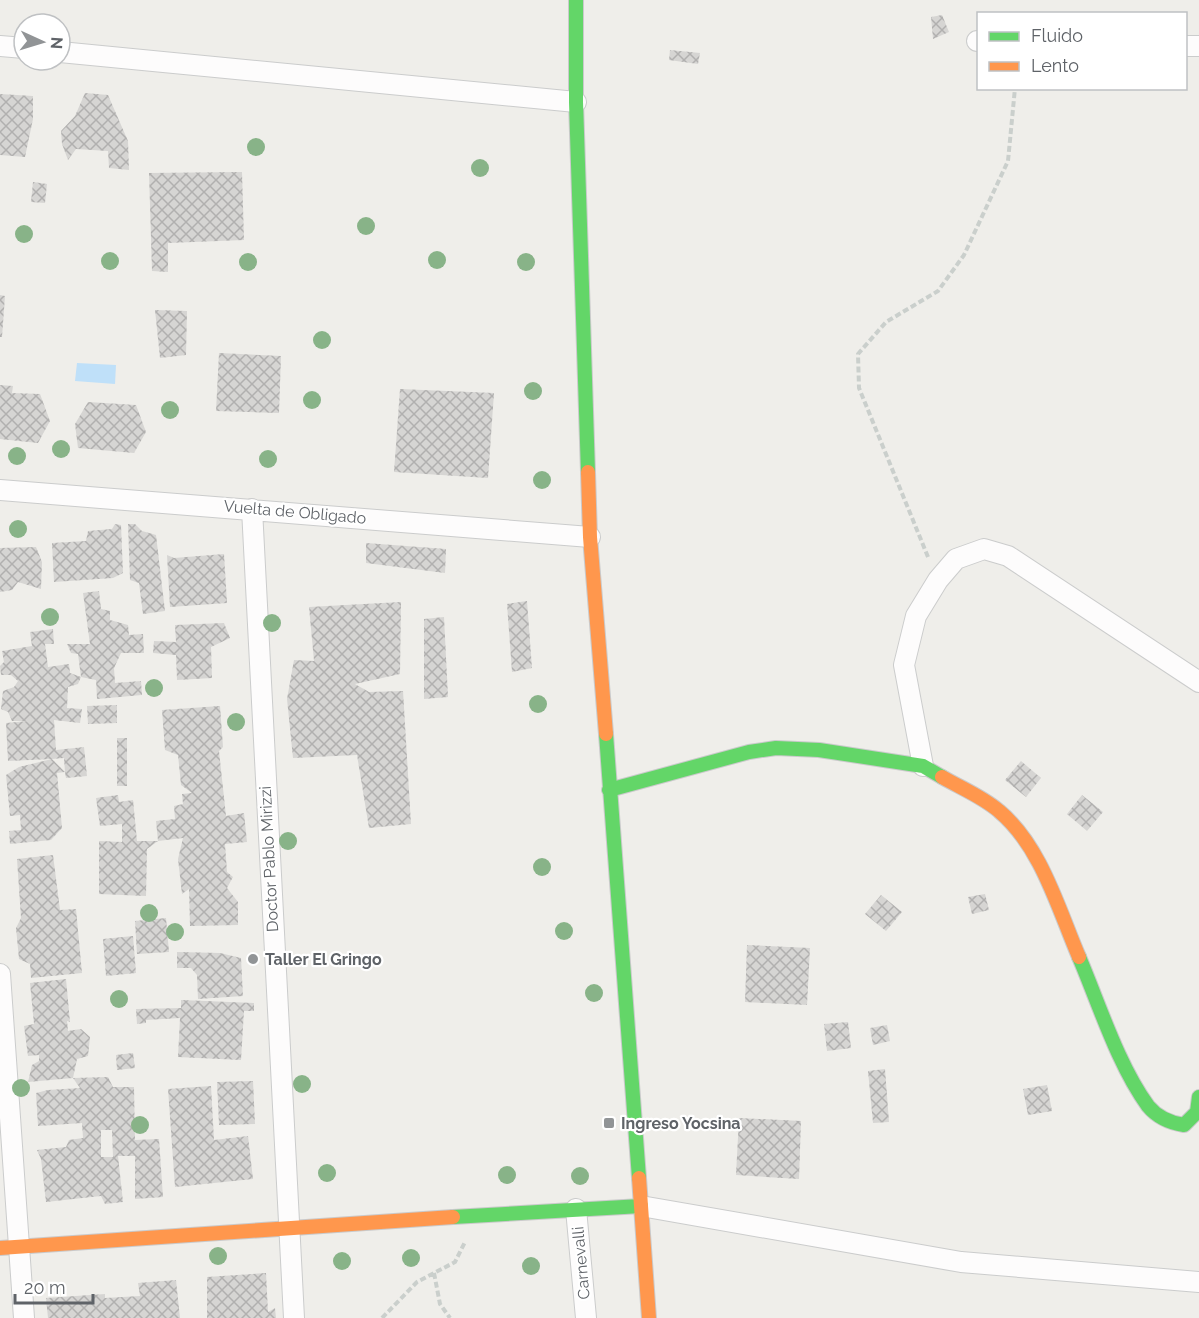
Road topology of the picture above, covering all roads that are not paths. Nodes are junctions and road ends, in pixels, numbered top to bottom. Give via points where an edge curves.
1 (576, 0) edge
2 (72, 53) edge
3 (576, 102) junction
4 (0, 490) edge
5 (252, 509) junction
6 (590, 537) junction
7 (1199, 682) edge
8 (923, 766) junction
9 (609, 790) junction
10 (0, 974) edge
11 (1199, 1097) edge
12 (640, 1206) junction
13 (576, 1209) junction
14 (287, 1227) junction
15 (10, 1247) edge
16 (1199, 1282) edge
17 (24, 1318) edge
18 (294, 1318) edge
19 (586, 1318) edge
20 (649, 1318) edge

1 - 3 main road
2 - 3 street
3 - 6 main road
4 - 5 street, Vuelta de Obligado
5 - 6 street, Vuelta de Obligado
5 - 14 street, Doctor Pablo Mirizzi
6 - 9 main road
7 - 8 street via 1008,556 984,549 956,559 916,616 904,665
8 - 9 main road via 819,750 776,748
8 - 11 main road via 997,809 1016,827 1038,863 1125,1064 1149,1107 1170,1123 1184,1125 1197,1112
9 - 12 main road via 623,932
10 - 15 street
12 - 13 main road
12 - 16 street via 961,1262
12 - 20 main road
13 - 14 main road
13 - 19 street, Carnevalli
14 - 15 main road
14 - 18 street, Doctor Pablo Mirizzi
15 - 17 street

